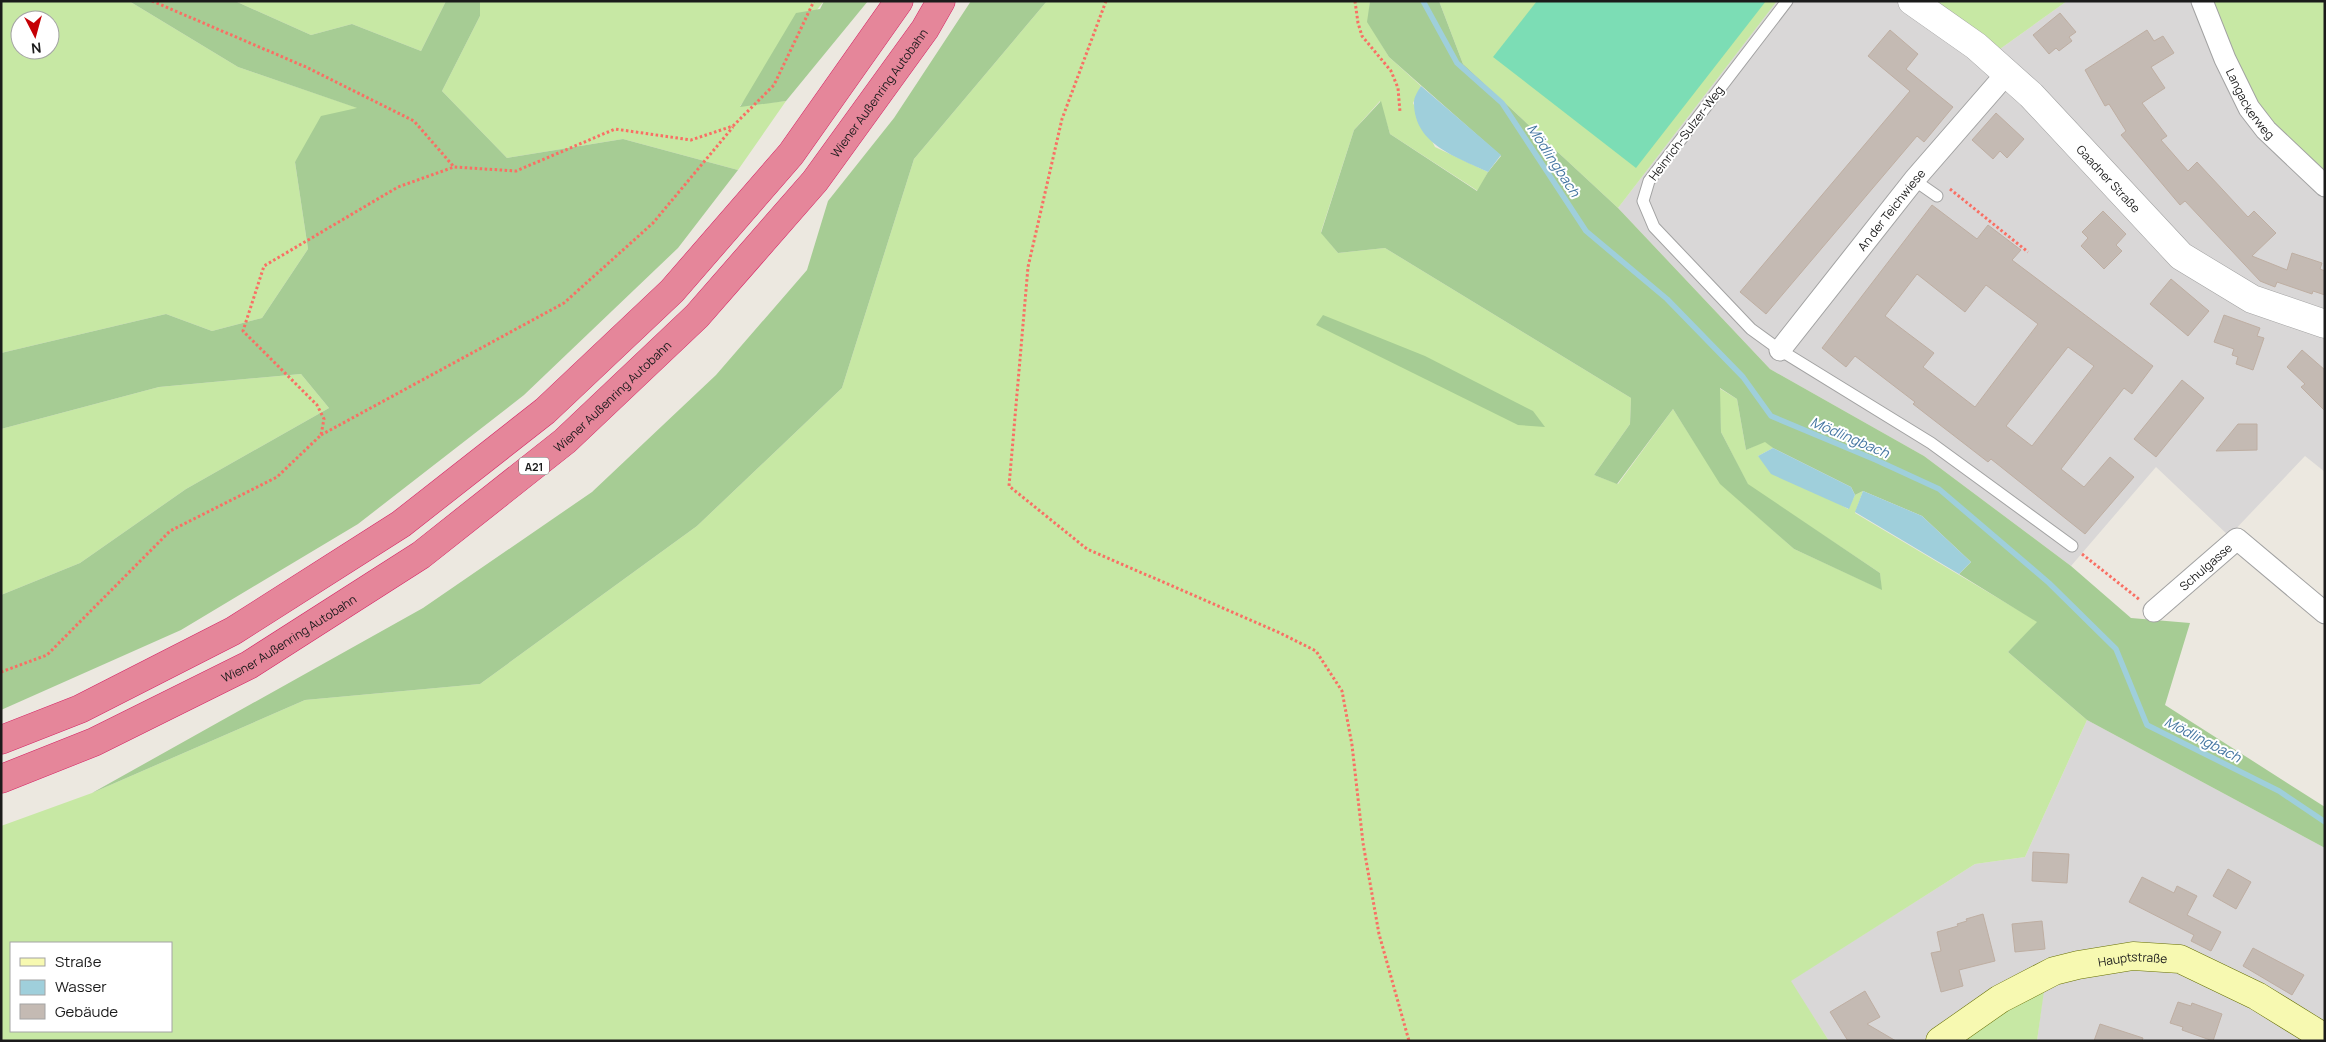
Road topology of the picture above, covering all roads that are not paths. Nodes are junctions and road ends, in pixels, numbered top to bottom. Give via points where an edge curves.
1 (899, 1) edge
2 (942, 1) edge
3 (1787, 1) edge
4 (1912, 1) edge
5 (2202, 1) edge
6 (2006, 73) junction
7 (1919, 174) junction
8 (2325, 186) edge
9 (1937, 196) dead end
10 (2325, 324) edge
11 (1780, 350) junction
12 (2072, 546) road end
13 (2154, 611) road end
14 (2325, 613) edge
15 (1, 740) edge
16 (1, 779) edge
17 (2325, 1038) edge
18 (1940, 1041) edge

1 - 15 highway via 778,169 672,291 545,411 401,524 233,631 80,709
2 - 16 highway, Wiener Außenring Autobahn / A21 via 815,181 698,316 565,441 421,555 249,665 94,742
3 - 11 lane, Heinrich-Sulzer-Weg via 1649,181 1643,202 1654,227 1751,329
4 - 6 street, Gaadner Straße via 1976,46
5 - 8 street, Langackerweg via 2249,108 2266,130
6 - 7 street, An der Teichwiese
6 - 10 street, Gaadner Straße via 2181,256 2252,299
7 - 9 lane
7 - 11 street, An der Teichwiese
11 - 12 lane, Heinrich-Sulzer-Weg via 1931,444
13 - 14 street, Schulgasse via 2237,539
17 - 18 main road, Hauptstraße via 2257,996 2180,959 2133,956 2054,971 2000,999

